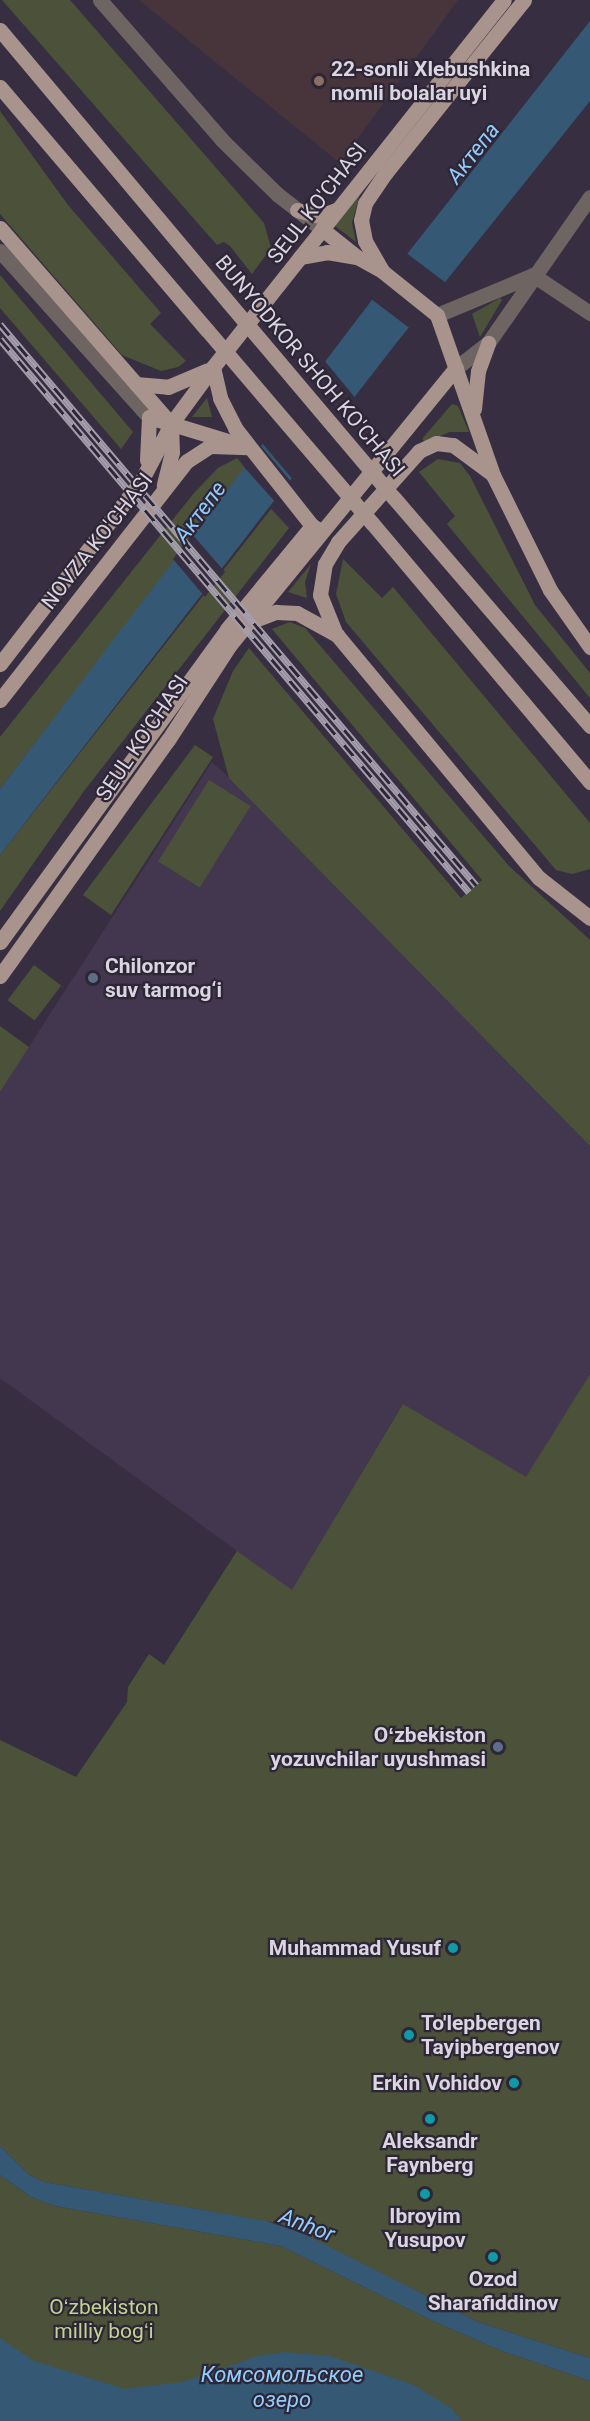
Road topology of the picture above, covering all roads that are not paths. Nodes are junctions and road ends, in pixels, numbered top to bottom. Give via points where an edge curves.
1 (100, 0) edge
2 (504, 0) edge
3 (524, 0) edge
4 (0, 30) edge
5 (3, 92) edge
6 (590, 197) edge
7 (338, 209) junction
8 (297, 210) junction
9 (0, 228) edge
10 (322, 229) junction
11 (0, 251) edge
12 (300, 257) junction
13 (357, 257) junction
14 (382, 271) junction
15 (533, 275) junction
16 (590, 313) edge
17 (437, 315) junction
18 (488, 344) junction
19 (213, 367) junction
20 (456, 368) junction
21 (136, 384) junction
22 (148, 417) junction
23 (171, 424) junction
24 (476, 427) junction
25 (248, 447) junction
26 (493, 475) junction
27 (141, 481) junction
28 (162, 490) junction
29 (319, 528) junction
30 (247, 624) junction
31 (337, 635) junction
32 (590, 647) edge
33 (0, 664) edge
34 (0, 700) edge
35 (590, 726) edge
36 (590, 782) edge
37 (590, 918) edge
38 (0, 942) edge
39 (0, 976) edge

1 - 8 street via 222,140
2 - 7 main road, SEUL KO'CHASI
3 - 14 main road, SEUL KO'CHASI via 365,203 362,230
4 - 35 main road, BUNYODKOR SHOH KO'CHASI, bridge
5 - 36 main road, bridge
6 - 15 street
7 - 8 main road via 320,216
7 - 10 main road, SEUL KO'CHASI
8 - 10 street
9 - 21 main road
10 - 12 main road, SEUL KO'CHASI
10 - 13 main road
11 - 22 street
12 - 13 main road via 327,252
12 - 19 main road, SEUL KO'CHASI
13 - 14 main road
14 - 17 main road, SEUL KO'CHASI
15 - 16 street
15 - 17 street
15 - 18 street
17 - 20 main road
18 - 20 street
18 - 24 main road via 475,390
19 - 21 main road via 168,387
19 - 23 main road, NOVZA KO'CHASI
19 - 25 main road via 224,408
20 - 24 main road
20 - 29 main road, SEUL KO'CHASI
21 - 23 main road
22 - 23 main road
22 - 27 main road via 149,450
23 - 25 main road
23 - 27 main road, NOVZA KO'CHASI
23 - 28 main road via 172,452
24 - 26 main road
25 - 28 main road, NOVZA KO'CHASI via 217,445 198,451
25 - 29 main road
26 - 31 main road via 453,445 436,443 419,451 338,542 325,564 320,595
26 - 32 main road via 550,590
27 - 33 main road, NOVZA KO'CHASI
28 - 34 main road, NOVZA KO'CHASI
29 - 30 main road, SEUL KO'CHASI
29 - 38 main road, SEUL KO'CHASI via 227,629
30 - 31 main road via 270,613 292,613 315,620
30 - 39 main road, SEUL KO'CHASI
31 - 37 main road via 539,878

